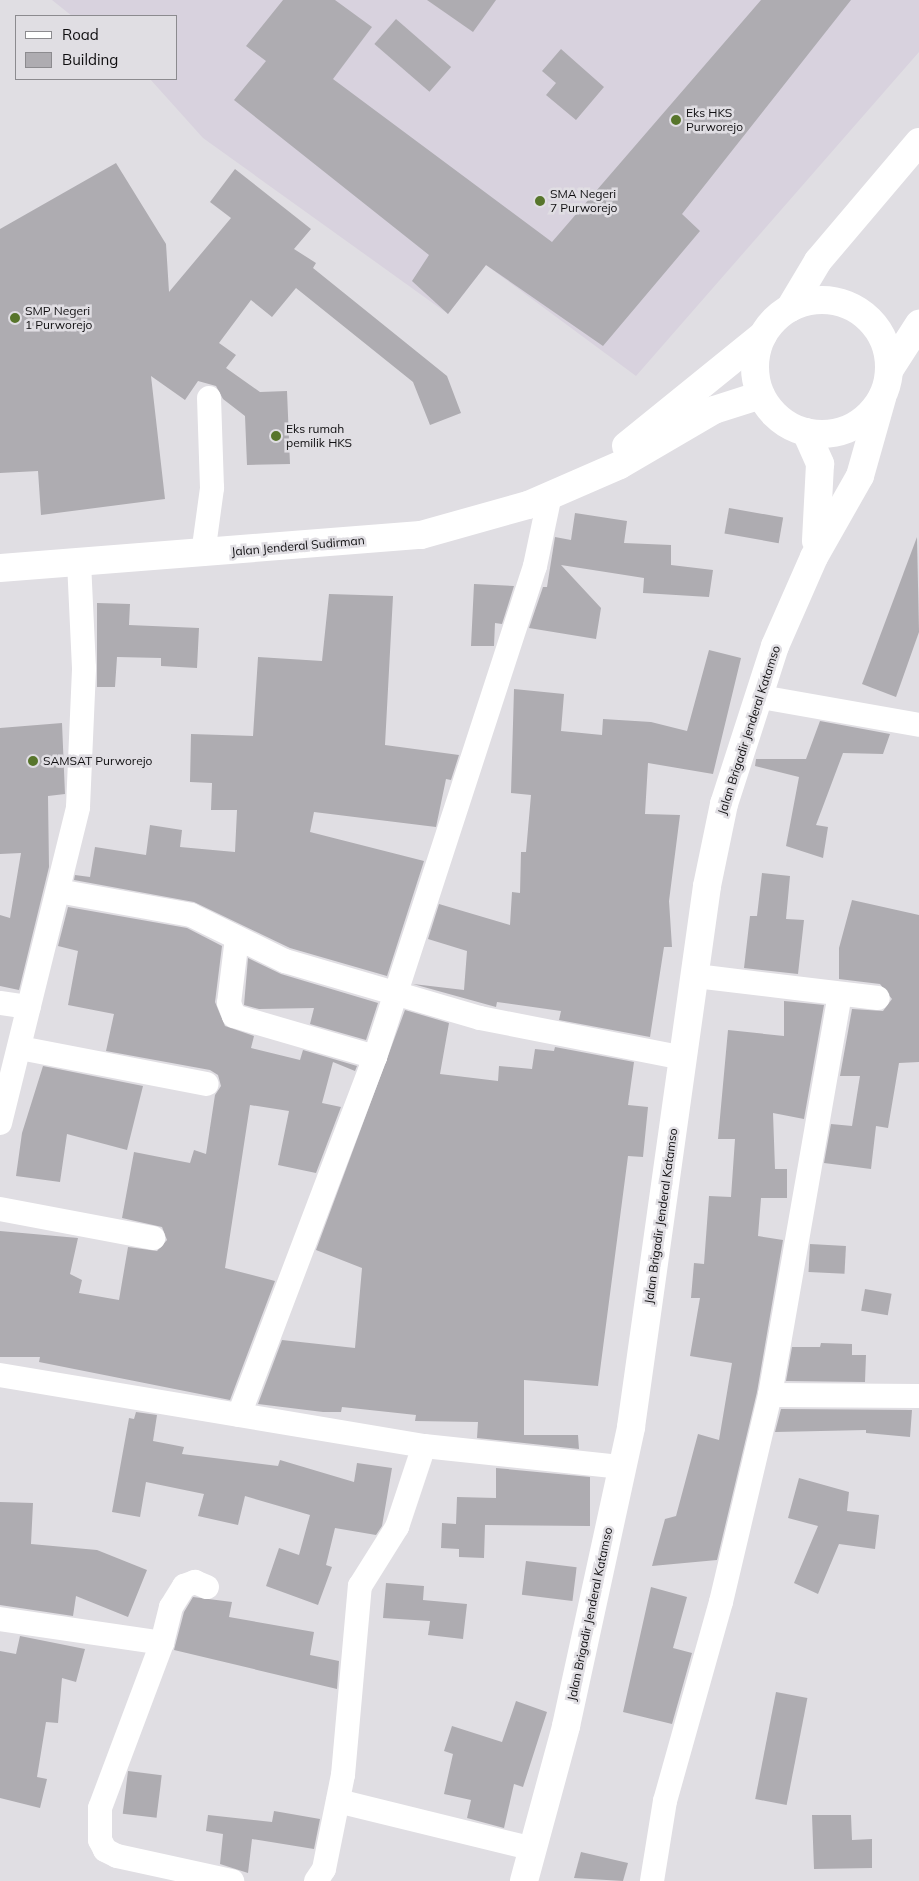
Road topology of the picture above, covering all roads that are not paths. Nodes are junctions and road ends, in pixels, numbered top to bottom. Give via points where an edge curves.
1 (919, 142) edge
2 (790, 308) junction
3 (919, 324) edge
4 (763, 335) junction
5 (890, 368) junction
6 (761, 395) junction
7 (209, 398) dead end
8 (882, 398) junction
9 (806, 432) junction
10 (587, 480) junction
11 (550, 495) junction
12 (203, 554) junction
13 (814, 557) junction
14 (79, 562) junction
15 (0, 568) edge
16 (762, 697) junction
17 (919, 724) edge
18 (58, 891) junction
19 (237, 938) junction
20 (696, 976) junction
21 (396, 994) junction
22 (840, 995) junction
23 (878, 998) dead end
24 (0, 1003) edge
25 (30, 1007) junction
26 (20, 1048) junction
27 (375, 1057) junction
28 (682, 1058) junction
29 (207, 1084) dead end
30 (0, 1123) edge
31 (0, 1209) edge
32 (152, 1238) dead end
33 (1, 1380) edge
34 (770, 1395) junction
35 (919, 1396) edge
36 (239, 1416) junction
37 (424, 1446) junction
38 (622, 1467) junction
39 (208, 1587) dead end
40 (0, 1619) edge
41 (162, 1643) junction
42 (338, 1801) junction
43 (534, 1849) junction
44 (232, 1881) edge
45 (316, 1881) edge
46 (524, 1881) edge
47 (652, 1881) edge

1 - 2 main road via 818,261
2 - 4 main road
2 - 5 main road via 813,301 836,301 858,310 875,326 886,346
3 - 5 main road
4 - 6 main road via 756,361
4 - 10 main road
5 - 8 main road
6 - 9 main road via 785,423
6 - 10 main road, Jalan Jenderal Sudirman via 695,418 620,465
7 - 12 street via 212,488
8 - 9 main road via 869,416 850,428 828,434
8 - 13 main road via 860,476
9 - 13 main road via 820,464 821,506
10 - 11 main road, Jalan Jenderal Sudirman
11 - 12 main road, Jalan Jenderal Sudirman via 510,512 421,535
11 - 21 street via 535,566 458,790
12 - 14 main road, Jalan Jenderal Sudirman
13 - 16 main road, Jalan Brigadir Jenderal Katamso via 775,646
14 - 15 main road, Jalan Jenderal Sudirman
14 - 18 street via 84,754 78,807
16 - 17 street
16 - 20 main road, Jalan Brigadir Jenderal Katamso via 724,804 707,886
18 - 19 street via 190,915
18 - 25 street
19 - 21 street via 285,961
19 - 27 street via 229,1003 234,1016
20 - 22 street
20 - 28 main road, Jalan Brigadir Jenderal Katamso
21 - 27 street
21 - 28 street via 480,1018
22 - 23 street
22 - 34 street
24 - 25 street
25 - 26 street
26 - 29 street
26 - 30 street
27 - 36 street
28 - 38 main road, Jalan Brigadir Jenderal Katamso
31 - 32 street
33 - 36 street
34 - 35 street
34 - 47 street via 721,1602 665,1801
36 - 37 street
37 - 38 street
37 - 42 street via 397,1527 360,1586 352,1632 351,1718
38 - 43 main road, Jalan Brigadir Jenderal Katamso
39 - 41 street via 195,1582 184,1586 171,1607
40 - 41 street
41 - 44 street via 100,1808 100,1840 105,1850 117,1856
42 - 43 street
42 - 45 street via 324,1869
43 - 46 main road, Jalan Brigadir Jenderal Katamso

